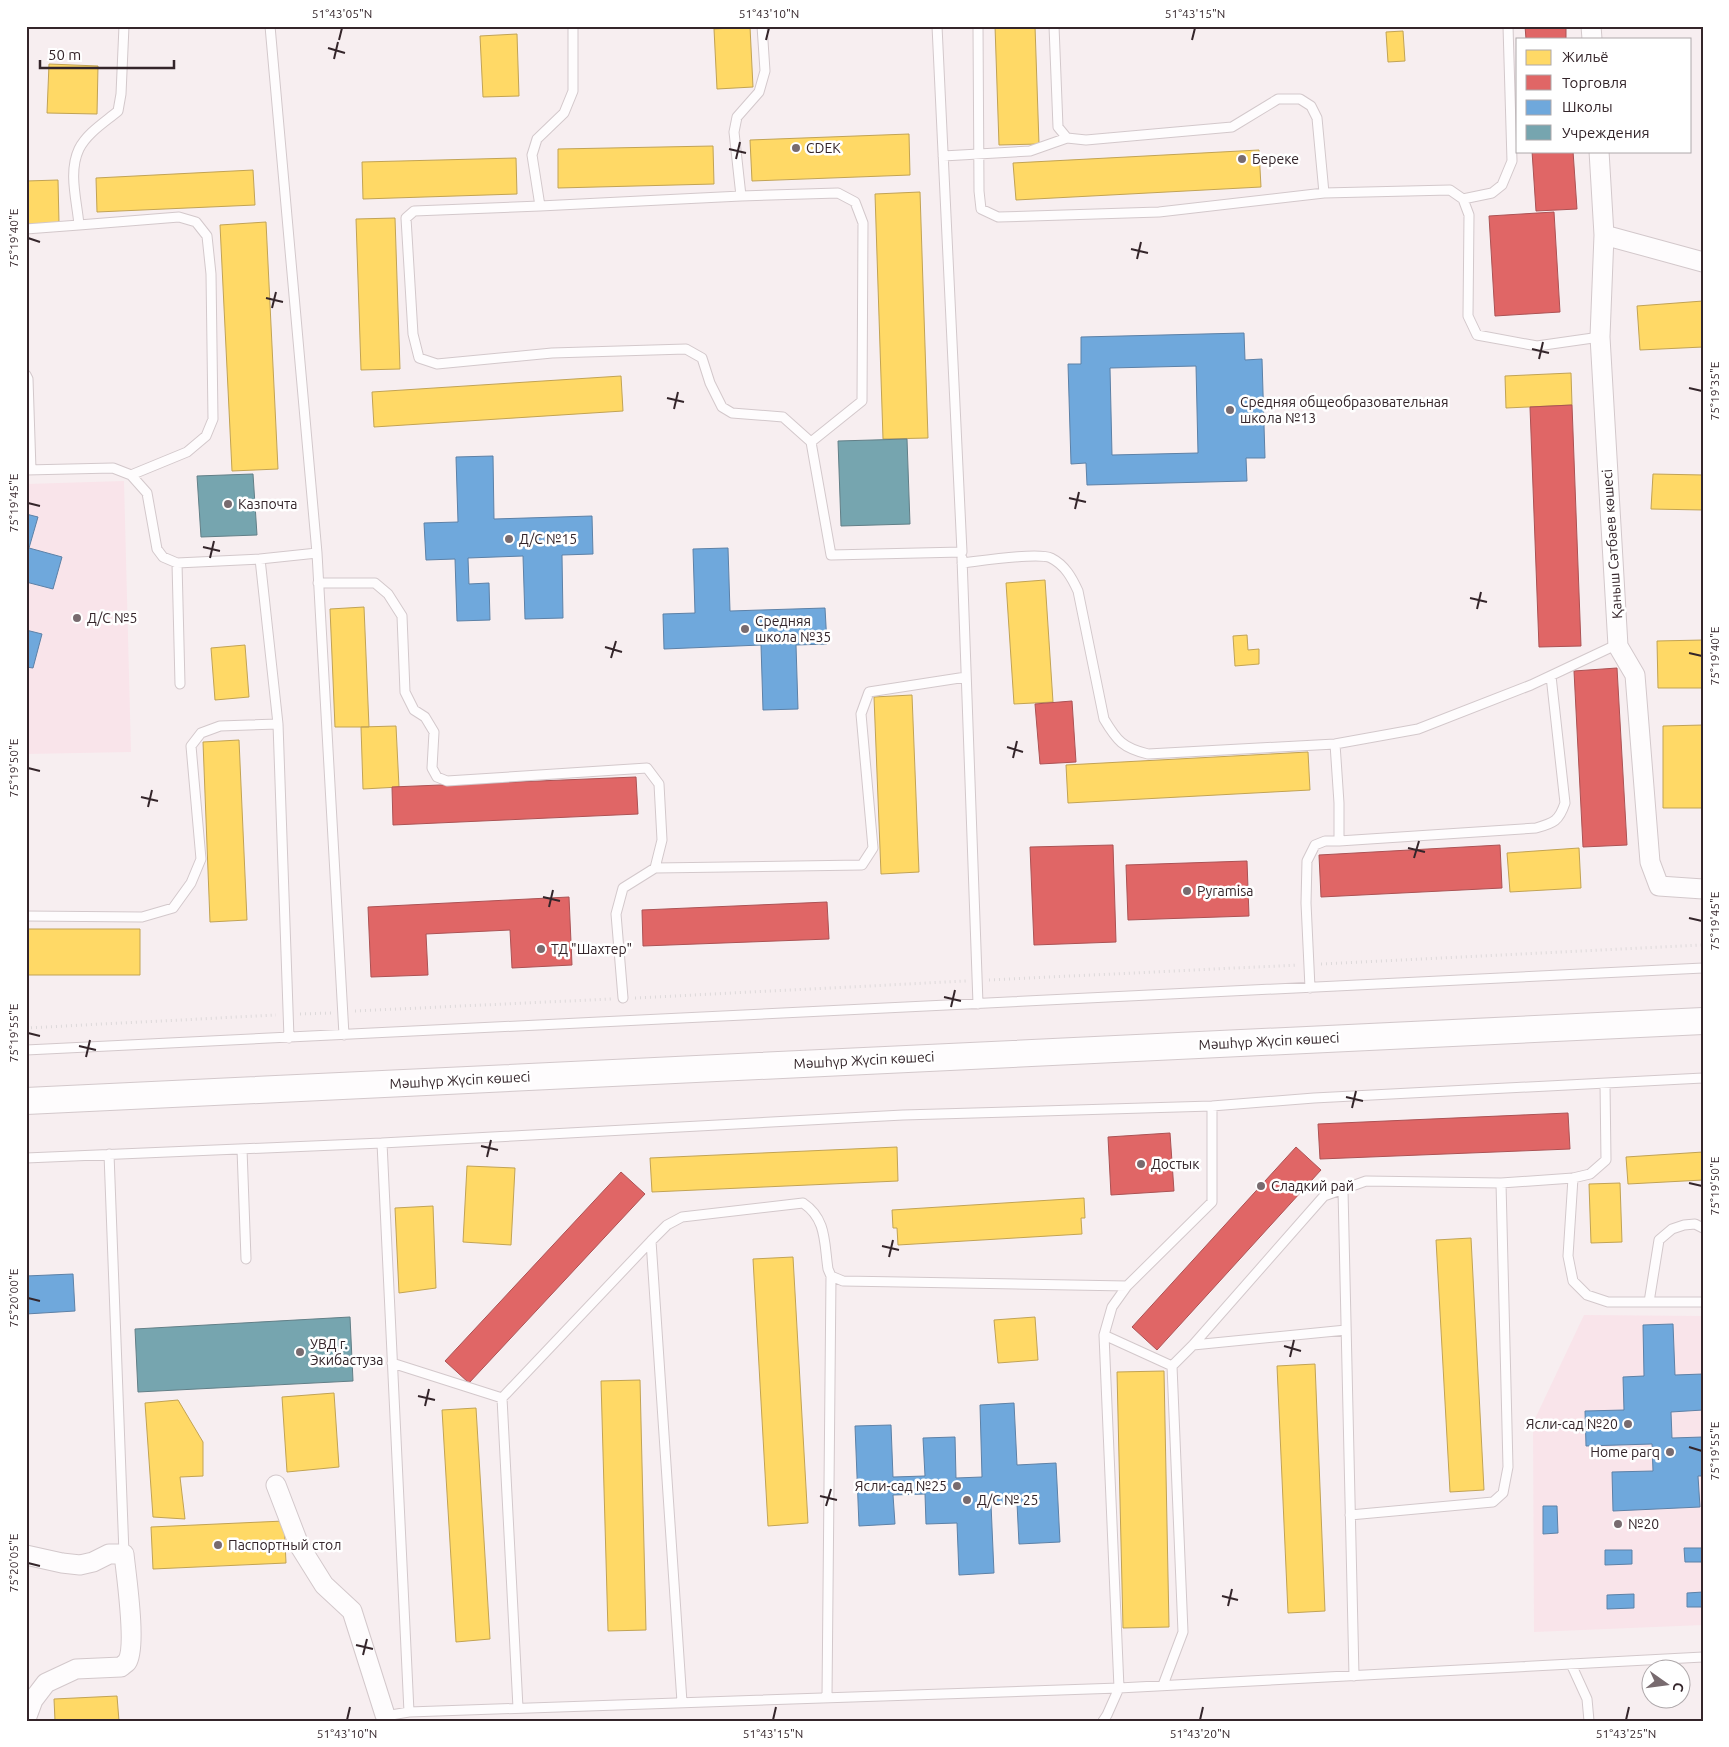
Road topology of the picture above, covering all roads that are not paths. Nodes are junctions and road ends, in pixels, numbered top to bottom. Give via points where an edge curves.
1 (124, 26) edge
2 (270, 26) edge
3 (573, 26) edge
4 (762, 26) edge
5 (937, 26) edge
6 (978, 26) edge
7 (1054, 26) edge
8 (1508, 26) edge
9 (1066, 138) junction
10 (1599, 152) edge
11 (979, 154) junction
12 (943, 156) junction
13 (1324, 193) junction
14 (742, 196) junction
15 (1462, 199) junction
16 (540, 206) junction
17 (80, 225) junction
18 (26, 229) edge
19 (1604, 235) junction
20 (1703, 262) edge
21 (1600, 337) junction
22 (26, 375) edge
23 (811, 442) junction
24 (29, 470) edge
25 (131, 475) junction
26 (962, 552) junction
27 (317, 553) junction
28 (260, 559) junction
29 (177, 562) junction
30 (962, 563) junction
31 (318, 583) junction
32 (1618, 644) junction
33 (1551, 676) junction
34 (966, 677) junction
35 (180, 684) dead end
36 (278, 724) junction
37 (1335, 744) junction
38 (1339, 841) junction
39 (655, 868) junction
40 (1703, 889) edge
41 (26, 916) edge
42 (1703, 968) edge
43 (1310, 988) junction
44 (623, 998) road end
45 (978, 1004) junction
46 (1703, 1021) edge
47 (344, 1035) junction
48 (289, 1038) junction
49 (26, 1050) edge
50 (1703, 1078) edge
51 (1606, 1084) junction
52 (26, 1101) edge
53 (1212, 1106) junction
54 (382, 1143) junction
55 (242, 1149) junction
56 (109, 1154) junction
57 (26, 1158) edge
58 (1573, 1178) junction
59 (1501, 1183) junction
60 (1342, 1190) junction
61 (1703, 1228) edge
62 (651, 1240) junction
63 (246, 1259) dead end
64 (831, 1276) junction
65 (1127, 1286) junction
66 (1649, 1302) junction
67 (1703, 1302) edge
68 (1346, 1330) junction
69 (1104, 1335) junction
70 (1193, 1345) junction
71 (392, 1363) junction
72 (1172, 1366) junction
73 (502, 1398) junction
74 (276, 1485) dead end
75 (1350, 1515) junction
76 (26, 1554) edge
77 (124, 1554) junction
78 (1703, 1657) edge
79 (1571, 1664) junction
80 (1354, 1676) junction
81 (1163, 1686) junction
82 (1119, 1688) junction
83 (827, 1697) junction
84 (682, 1702) junction
85 (518, 1708) junction
86 (409, 1712) junction
87 (26, 1718) edge
88 (384, 1718) edge
89 (1103, 1721) edge
90 (1589, 1721) edge

1 - 17 lane via 118,111 79,148 74,169
2 - 27 lane
3 - 16 lane via 574,92 564,113 537,139 532,155
4 - 14 lane via 765,71 759,92 737,117 734,132
5 - 12 lane
6 - 11 lane
7 - 9 lane via 1058,127
8 - 15 lane via 1512,160 1502,185 1492,193
9 - 11 lane via 1030,151
9 - 13 lane via 1086,140 1232,128 1278,99 1300,98 1311,106 1317,118
10 - 19 street, Қаныш Сәтбаев көшесі
11 - 12 lane
11 - 13 lane via 981,209 998,217 1159,212
12 - 26 lane
13 - 15 lane via 1450,190
14 - 16 lane
14 - 23 lane via 838,193 855,202 863,223 862,401
15 - 21 lane via 1469,215 1468,316 1477,335 1537,346
16 - 23 lane via 414,211 406,218 413,334 419,358 437,364 552,353 686,349 702,358 722,407 732,413 783,417
17 - 18 lane
17 - 25 lane via 179,218 196,222 207,236 211,274 213,419 206,436 187,452
19 - 20 street
19 - 21 street, Қаныш Сәтбаев көшесі
21 - 32 street, Қаныш Сәтбаев көшесі
22 - 24 lane
23 - 26 lane via 831,555
24 - 25 lane via 114,468
25 - 29 lane via 147,492 157,550 163,557
26 - 30 lane
27 - 28 lane
27 - 31 lane
28 - 29 lane
28 - 36 lane
29 - 35 lane
30 - 34 lane
30 - 37 lane via 1035,556 1051,558 1069,573 1078,591 1104,719 1122,745 1148,754
31 - 39 lane via 375,583 388,594 402,616 405,692 414,710 425,717 434,732 432,768 437,776 447,781 647,768 659,784 662,840
31 - 47 lane
32 - 33 lane
32 - 40 street, Қаныш Сәтбаев көшесі via 1634,675 1650,862 1659,886
33 - 37 lane via 1418,729
33 - 38 lane via 1565,803 1561,816 1552,824 1536,828
34 - 39 lane via 869,692 861,714 873,848 862,865
34 - 45 lane
36 - 41 lane via 220,726 202,732 191,746 201,859 192,883 173,908 142,917
36 - 48 lane
37 - 38 lane
38 - 43 lane via 1314,845 1307,861
39 - 44 lane via 623,888 616,914
42 - 43 lane
43 - 45 lane
45 - 47 lane
46 - 52 main road, Мәшһүр Жүсіп көшесі
47 - 48 lane
48 - 49 lane
50 - 51 lane
51 - 53 lane
51 - 58 lane via 1606,1160 1590,1174
53 - 54 lane via 903,1115
53 - 65 lane via 1212,1202
54 - 55 lane
54 - 71 lane
55 - 56 lane
55 - 63 lane
56 - 57 lane
56 - 77 lane
58 - 59 lane
58 - 66 lane via 1568,1256 1573,1281 1587,1295 1608,1302
59 - 60 lane via 1366,1182
59 - 75 lane via 1508,1467 1503,1493 1492,1502
60 - 68 lane
60 - 70 lane via 1324,1196
61 - 66 lane via 1695,1224 1684,1225 1672,1229 1659,1240
62 - 64 lane via 682,1217 803,1203 813,1209 821,1222
62 - 73 lane
62 - 84 lane
64 - 65 lane via 843,1281
64 - 83 lane
65 - 69 lane via 1112,1307
66 - 67 lane
68 - 70 lane
68 - 75 lane
69 - 72 lane
69 - 82 lane
70 - 72 lane
71 - 73 lane
71 - 86 lane
72 - 81 lane via 1183,1632
73 - 85 lane
74 - 88 street via 299,1545 324,1585 352,1610
75 - 80 lane
76 - 77 street via 80,1565 109,1554
77 - 87 street via 129,1600 130,1649 127,1661 121,1667 76,1669 46,1682 33,1700
78 - 79 lane
79 - 80 lane
79 - 90 lane via 1587,1699
80 - 81 lane
81 - 82 lane
82 - 83 lane
82 - 89 lane
83 - 84 lane
84 - 85 lane
85 - 86 lane
86 - 88 lane

